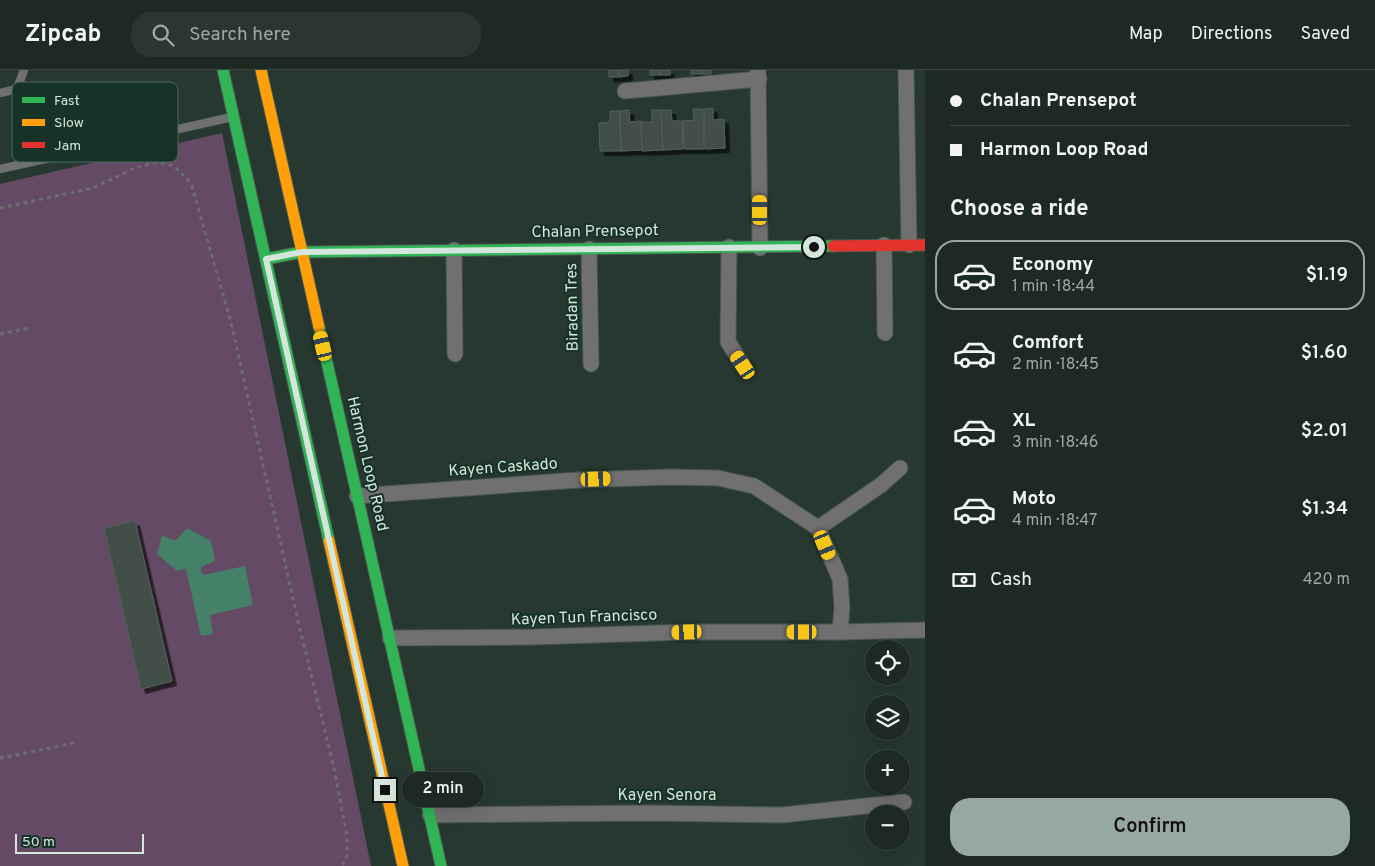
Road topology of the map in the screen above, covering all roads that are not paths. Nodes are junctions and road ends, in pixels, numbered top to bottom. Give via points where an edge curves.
1 (24, 70) edge
2 (223, 70) edge
3 (261, 70) edge
4 (906, 70) edge
5 (758, 74) edge
6 (20, 82) edge
7 (625, 91) dead end
8 (234, 117) junction
9 (178, 129) edge
10 (32, 162) edge
11 (0, 169) edge
12 (884, 245) junction
13 (909, 245) junction
14 (925, 245) edge
15 (728, 247) junction
16 (760, 248) junction
17 (589, 249) junction
18 (454, 250) junction
19 (302, 252) junction
20 (266, 259) junction
21 (885, 334) dead end
22 (455, 354) dead end
23 (591, 364) dead end
24 (743, 365) dead end
25 (900, 468) dead end
26 (357, 496) junction
27 (818, 528) junction
28 (925, 630) edge
29 (840, 632) junction
30 (390, 638) junction
31 (904, 802) dead end
32 (430, 816) junction
33 (402, 866) edge
34 (441, 866) edge

1 - 6 lane
2 - 8 main road
3 - 19 main road, Harmon Loop Road
4 - 13 street
5 - 7 street
5 - 16 street
8 - 9 lane
8 - 20 main road
10 - 11 lane
12 - 13 main road, Chalan Prensepot
12 - 16 main road, Chalan Prensepot
12 - 21 street
13 - 14 main road, Chalan Prensepot
15 - 16 main road, Chalan Prensepot
15 - 17 main road, Chalan Prensepot
15 - 24 street via 728,342
17 - 18 main road, Chalan Prensepot
17 - 23 street, Biradan Tres
18 - 19 main road, Chalan Prensepot
18 - 22 street
19 - 20 main road, Chalan Prensepot
19 - 26 main road, Harmon Loop Road
20 - 33 main road
25 - 27 street
26 - 27 street, Kayen Caskado via 578,480 718,478 754,486
26 - 30 main road, Harmon Loop Road
27 - 29 street via 840,579
28 - 29 street, Kayen Tun Francisco
29 - 30 street, Kayen Tun Francisco
30 - 32 main road, Harmon Loop Road
31 - 32 street, Kayen Senora via 782,815
32 - 34 main road, Harmon Loop Road

